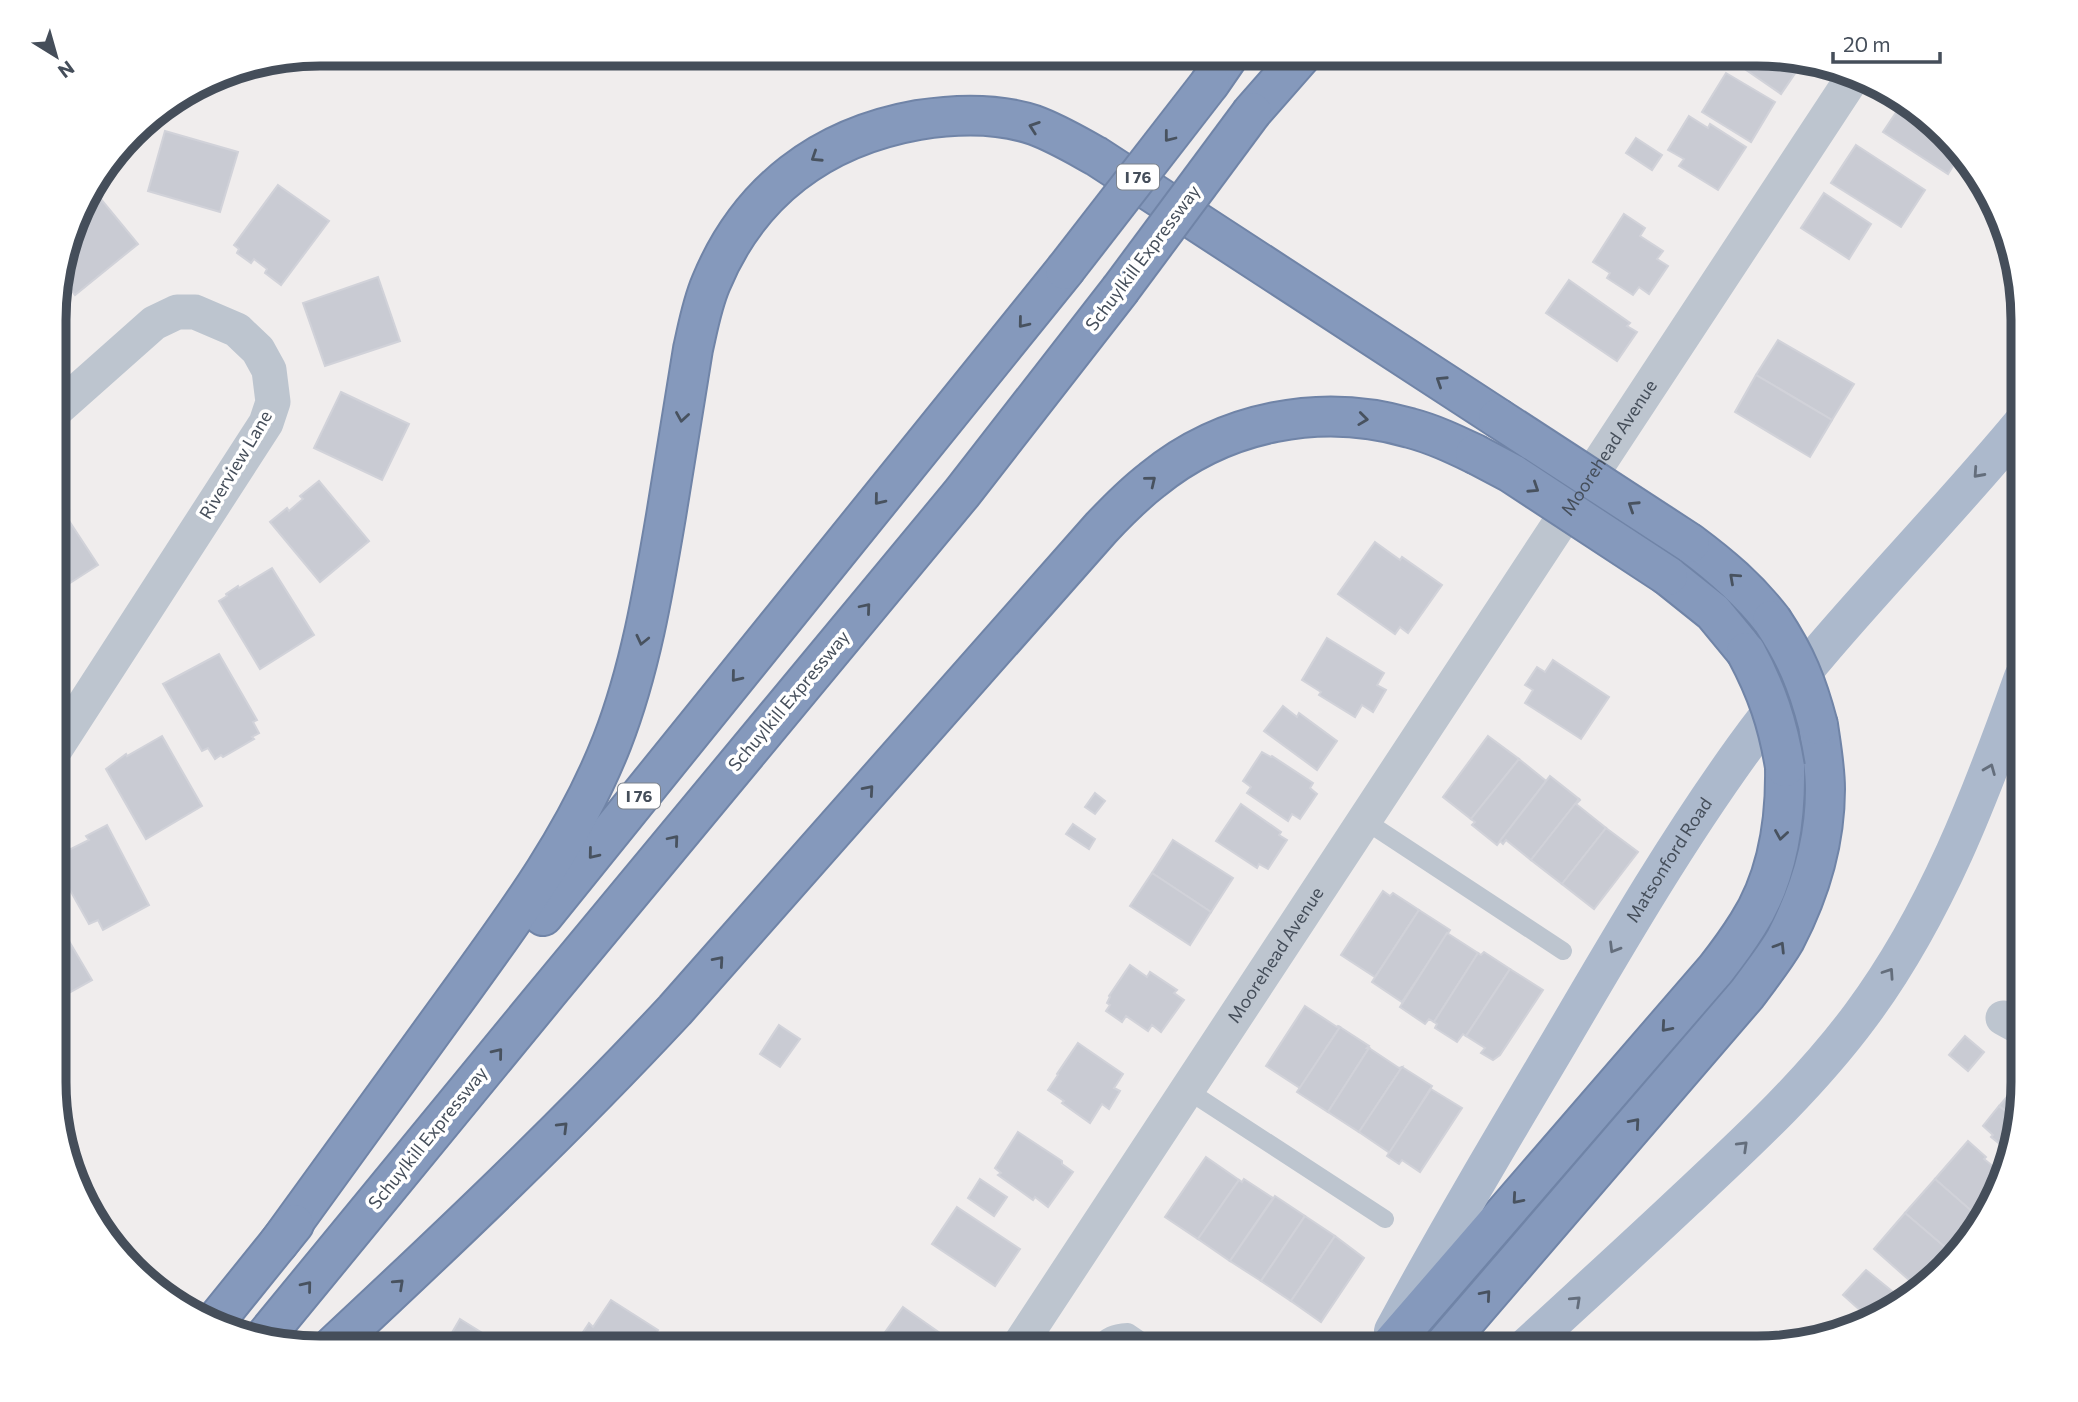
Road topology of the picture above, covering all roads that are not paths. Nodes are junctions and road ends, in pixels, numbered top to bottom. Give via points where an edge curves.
1 (1294, 66) edge
2 (1220, 69) edge
3 (1849, 84) edge
4 (66, 402) edge
5 (2011, 436) edge
6 (2011, 711) edge
7 (66, 734) edge
8 (1364, 820) junction
9 (1563, 951) dead end
10 (1187, 1090) junction
11 (1385, 1219) dead end
12 (278, 1244) junction
13 (221, 1315) edge
14 (270, 1331) edge
15 (344, 1336) edge
16 (1026, 1336) edge
17 (1109, 1336) edge
18 (1134, 1336) edge
19 (1392, 1336) edge
20 (1396, 1336) edge
21 (1452, 1336) edge
22 (1538, 1336) edge

14 -> 1 highway, Schuylkill Expressway, bridge via 962,493 1252,112
2 -> 12 highway, I 76, bridge via 1066,270
3 - 8 street, Moorehead Avenue
4 - 7 street, Riverview Lane via 154,323 177,312 195,312 237,330 258,350 269,370 273,402 266,423
5 -> 19 main road, Matsonford Road via 1805,670 1692,823 1431,1259
22 -> 6 main road via 1779,1111 1862,1014 1937,889
8 - 9 lane
8 - 10 street, Moorehead Avenue
10 - 11 lane
10 - 16 street, Moorehead Avenue
12 - 13 highway, I 76
21 -> 12 highway, bridge via 1747,993 1783,943 1819,852 1825,789 1811,695 1788,644 1756,599 1690,543 1096,156 1034,125 1003,118 918,120 857,136 803,166 765,198 725,252 710,284 693,349 642,645 592,789 564,843 517,915
15 -> 20 highway, bridge via 621,1068 1101,528 1152,479 1241,430 1307,416 1374,420 1443,439 1511,473 1668,576 1713,612 1746,652 1772,708 1785,767 1780,844 1749,923 1716,969
17 - 18 lane via 1128,1332

